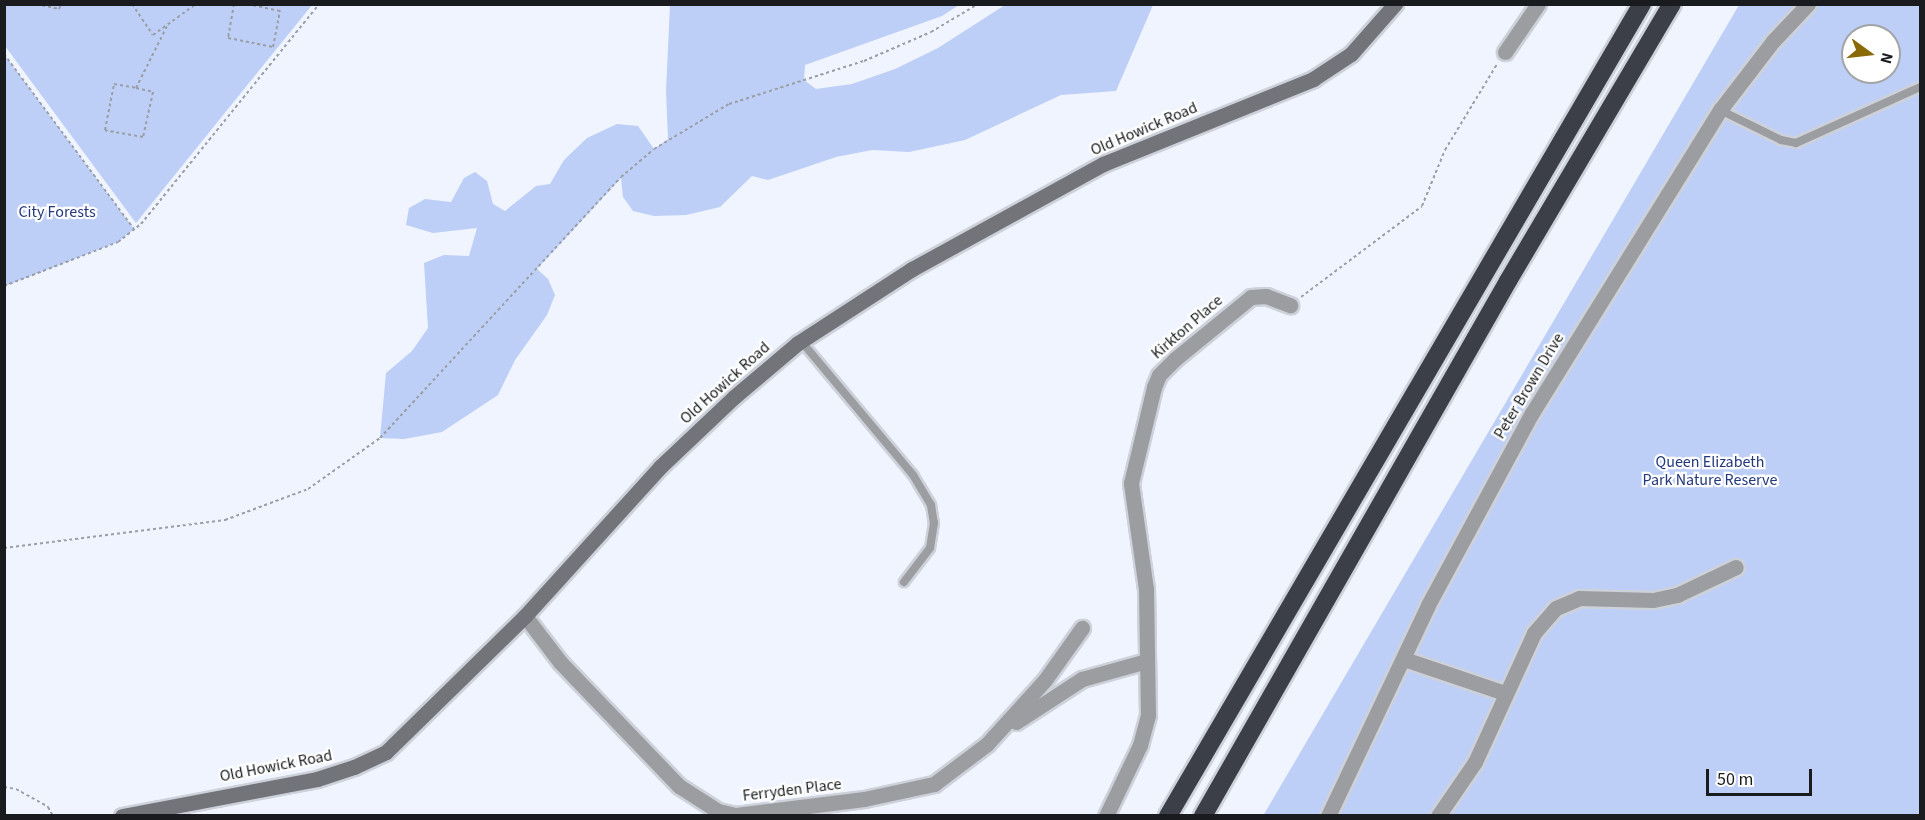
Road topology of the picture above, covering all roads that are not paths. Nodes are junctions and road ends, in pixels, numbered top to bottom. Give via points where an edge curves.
1 (1395, 4) edge
2 (1538, 4) edge
3 (1642, 4) edge
4 (1672, 4) edge
5 (1808, 4) edge
6 (1505, 52) road end
7 (1920, 87) edge
8 (1720, 110) junction
9 (1290, 305) road end
10 (801, 341) junction
11 (1736, 567) dead end
12 (904, 582) dead end
13 (525, 616) junction
14 (1082, 628) dead end
15 (1404, 658) junction
16 (1147, 662) junction
17 (1505, 693) junction
18 (987, 744) junction
19 (122, 816) edge
20 (1106, 816) edge
21 (1168, 816) edge
22 (1203, 816) edge
23 (1328, 816) edge
24 (1438, 816) edge

1 - 10 main road, Old Howick Road via 1357,48 1313,79 1104,164 904,273
2 - 6 street
3 - 21 highway
4 - 22 highway via 1508,281
5 - 8 street, Peter Brown Drive via 1773,41
7 - 8 lane via 1796,143
8 - 15 street, Peter Brown Drive via 1532,413 1428,605
9 - 16 street, Kirkton Place via 1266,296 1251,297 1175,359 1156,381 1131,483 1143,557
10 - 12 lane via 913,475 931,505 934,524 930,548
10 - 13 main road, Old Howick Road via 734,396 660,467
11 - 17 street via 1704,585 1653,600 1600,596 1565,602 1545,616
13 - 18 street, Ferryden Place via 560,662 679,786 718,811 736,815 759,813 919,790 934,784
13 - 19 main road, Old Howick Road via 406,735 371,760 317,779
14 - 18 street, Ferryden Place via 1045,680
15 - 17 street
15 - 23 street, Peter Brown Drive
16 - 18 street, Ferryden Place via 1082,679
16 - 20 street, Kirkton Place via 1150,696 1140,745
17 - 24 street via 1475,762

